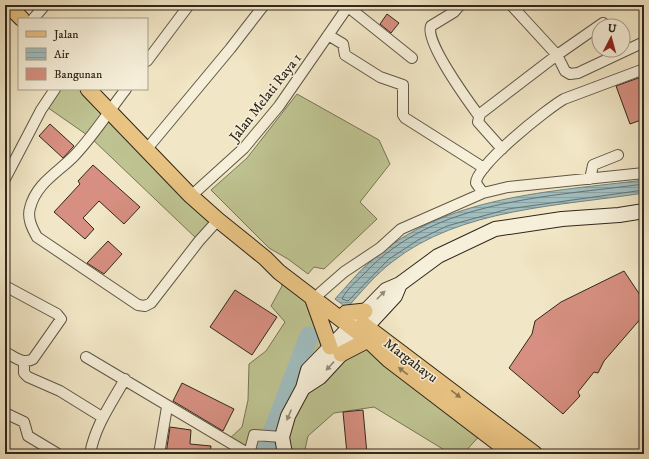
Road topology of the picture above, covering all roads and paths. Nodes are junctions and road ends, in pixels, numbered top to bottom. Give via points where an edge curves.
1 (8, 5) edge
2 (45, 5) edge
3 (189, 5) edge
4 (264, 5) edge
5 (460, 5) edge
6 (511, 5) edge
7 (344, 7) edge
8 (21, 18) edge
9 (34, 18) edge
10 (591, 31) edge
11 (328, 35) junction
12 (644, 42) edge
13 (557, 55) junction
14 (412, 58) dead end
15 (148, 60) edge
16 (644, 69) edge
17 (54, 90) edge
18 (89, 90) edge
19 (125, 90) edge
20 (109, 110) junction
21 (478, 116) junction
22 (502, 149) junction
23 (146, 150) junction
24 (618, 155) dead end
25 (484, 168) junction
26 (644, 173) edge
27 (5, 179) edge
28 (590, 179) junction
29 (483, 193) junction
30 (191, 196) junction
31 (644, 211) edge
32 (218, 220) junction
33 (265, 258) junction
34 (5, 286) edge
35 (316, 295) junction
36 (362, 325) junction
37 (336, 350) junction
38 (5, 352) edge
39 (86, 358) dead end
40 (24, 362) junction
41 (125, 379) junction
42 (167, 407) junction
43 (5, 413) edge
44 (102, 417) junction
45 (282, 437) junction
46 (56, 454) edge
47 (90, 454) edge
48 (159, 454) edge
49 (249, 454) edge
50 (284, 454) edge
51 (512, 454) edge
52 (535, 454) edge

1 - 8 main road
2 - 9 street
3 - 15 street
4 - 23 street
5 - 21 street via 454,12 431,26 430,30 435,50
6 - 13 street
7 - 11 street, Jalan Melati Raya 1
7 - 14 street
10 - 13 street
11 - 25 street via 343,44 345,55 380,77 403,85 404,118
11 - 30 street, Jalan Melati Raya 1 via 279,106 244,148
12 - 13 street via 573,74 565,70
13 - 21 street
16 - 22 street via 564,99 544,112
17 - 27 street
18 - 20 main road
19 - 20 street
20 - 23 main road
20 - 32 street via 75,156 47,179 39,190 30,208 30,224 37,237 138,306 145,306 151,303
21 - 22 street via 478,122
22 - 25 street
23 - 30 main road
24 - 28 street via 593,165
25 - 29 street via 476,180 476,186
26 - 28 street
28 - 29 street via 508,187
29 - 35 street via 401,229 380,248
30 - 32 main road
31 - 36 street via 495,229 438,256 400,284 395,296
32 - 33 main road
33 - 35 main road via 279,272
33 - 35 main road via 285,267
34 - 40 street via 57,314 61,319 33,359
35 - 36 main road
35 - 37 main road
36 - 37 main road
36 - 37 street
51 -> 36 main road via 389,360
36 -> 52 main road, Margahayu
37 -> 45 street via 308,370 303,388 288,416
38 - 40 street
39 - 41 street
40 - 44 street via 24,374 28,377 60,391
41 - 42 street
41 - 44 street
42 - 48 street
42 - 49 street
43 - 46 street via 24,422 28,436
44 - 47 street via 92,440
45 - 49 street via 254,434
45 - 50 street

